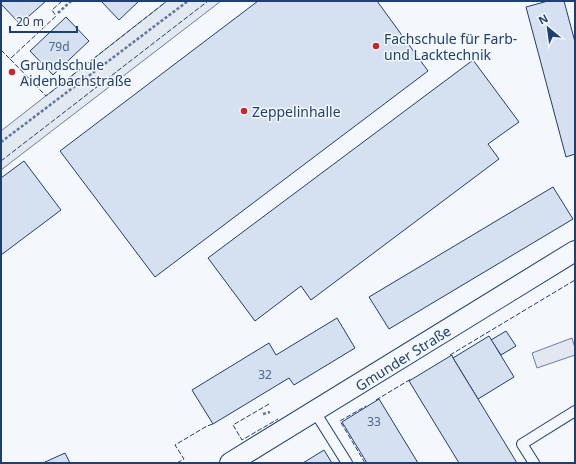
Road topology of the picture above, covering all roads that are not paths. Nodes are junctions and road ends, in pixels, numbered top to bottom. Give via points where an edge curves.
1 (575, 251) edge
2 (575, 411) edge
3 (315, 412) junction
4 (230, 463) edge
5 (347, 463) edge
6 (534, 463) edge

1 - 3 street, Gmunder Straße
2 - 6 lane via 522,444
3 - 4 street, Gmunder Straße
3 - 5 lane

